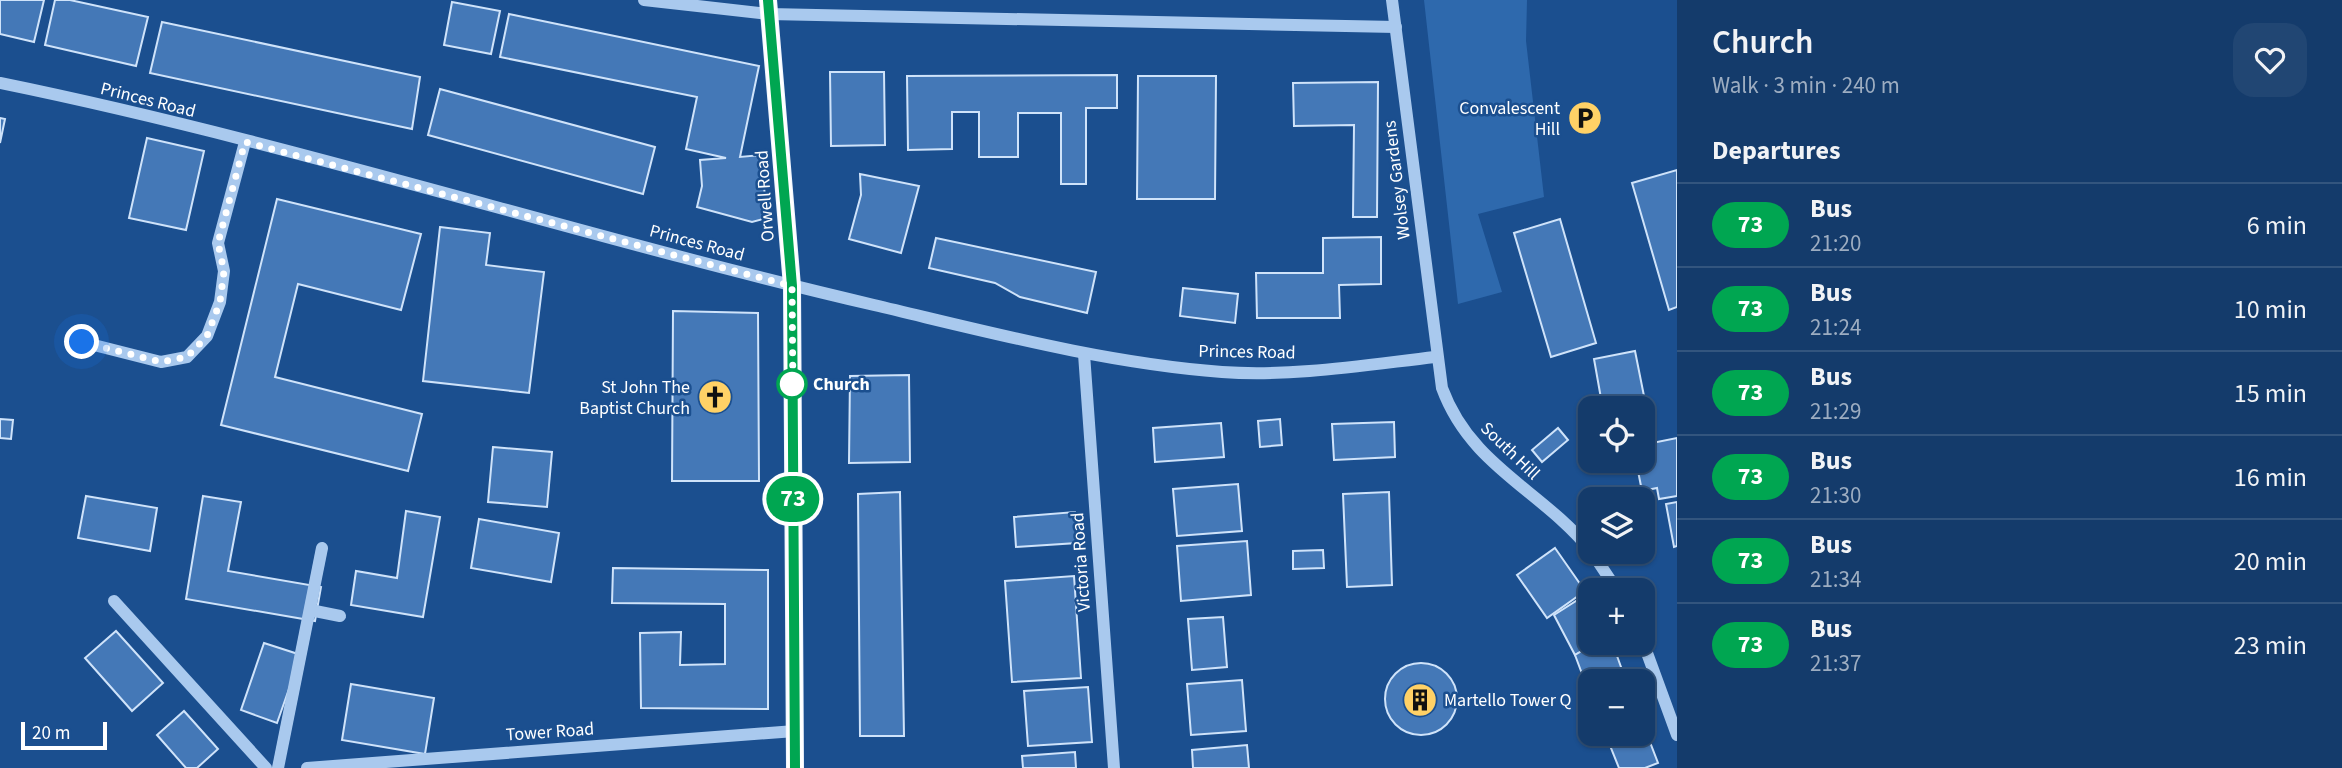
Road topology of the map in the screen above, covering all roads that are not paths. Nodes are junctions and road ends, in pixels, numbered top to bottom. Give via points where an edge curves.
1 (644, 0) edge
2 (1392, 0) edge
3 (769, 7) edge
4 (1396, 27) junction
5 (0, 83) edge
6 (245, 142) junction
7 (792, 286) junction
8 (82, 342) dead end
9 (1084, 354) junction
10 (1435, 357) junction
11 (1578, 539) edge
12 (322, 548) dead end
13 (114, 601) dead end
14 (310, 610) junction
15 (340, 616) dead end
16 (1648, 655) edge
17 (795, 731) junction
18 (1677, 735) edge
19 (356, 766) edge
20 (266, 768) edge
21 (278, 768) edge
22 (307, 768) edge
23 (795, 768) edge
24 (1114, 768) edge

1 - 3 street
2 - 4 street, Wolsey Gardens
3 - 4 street
3 - 7 main road, Orwell Road
4 - 10 street, Wolsey Gardens
5 - 6 street, Princes Road
6 - 7 street, Princes Road
6 - 8 street via 218,243 224,271 220,302 207,336 187,357 161,362
7 - 9 street, Princes Road
7 - 17 main road, Orwell Road
9 - 10 street, Princes Road via 1223,372 1324,370
9 - 24 street, Victoria Road
10 - 11 street, South Hill via 1447,402 1475,445
12 - 14 street
13 - 20 street
14 - 15 street
14 - 21 street
16 - 18 street
17 - 19 street, Tower Road
17 - 23 main road, Orwell Road
19 - 22 street, Tower Road

